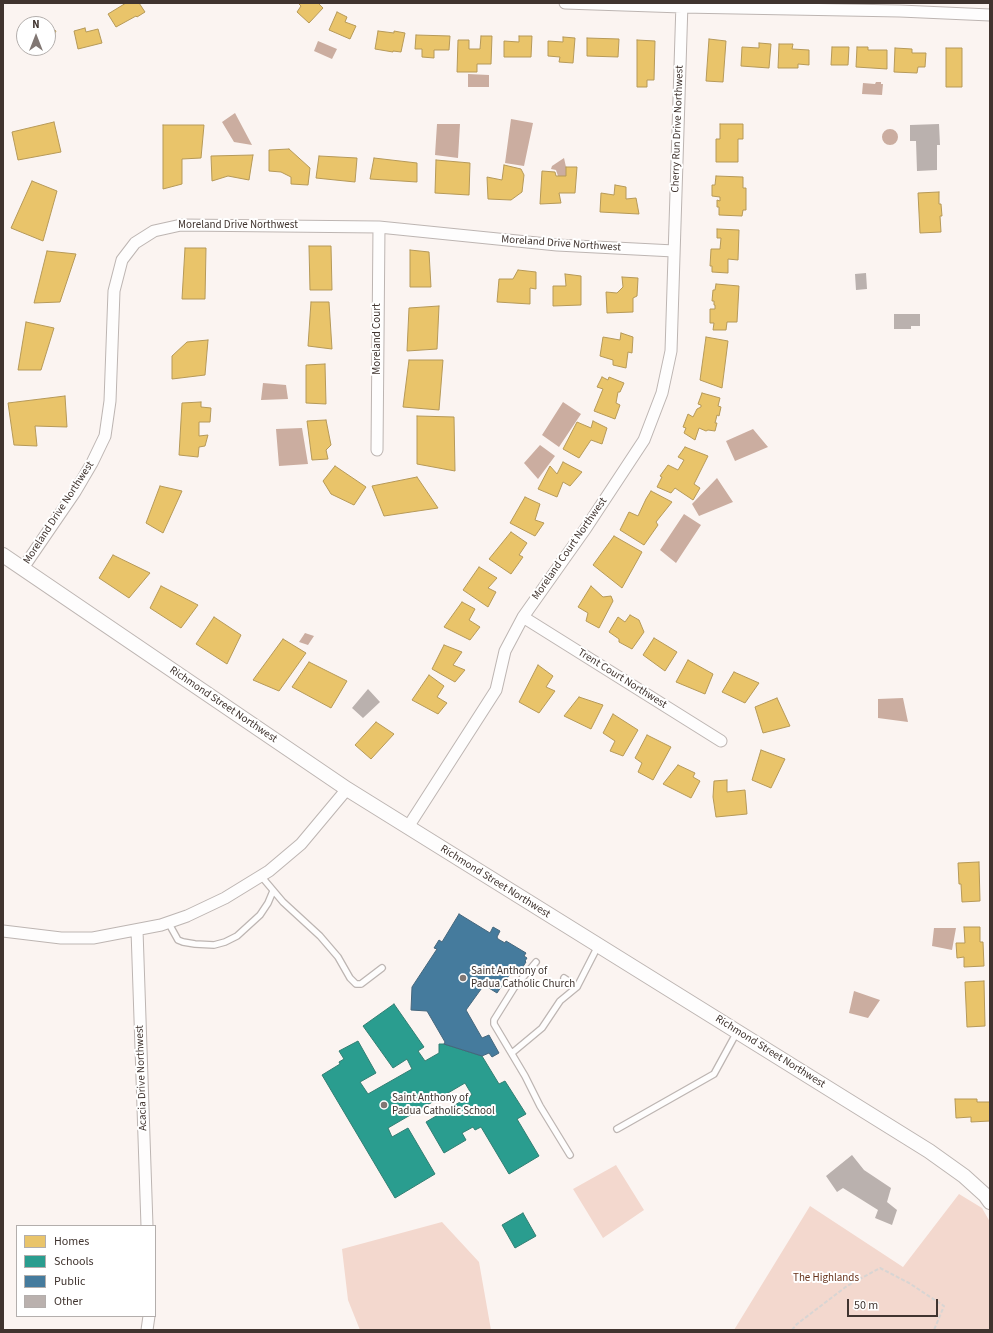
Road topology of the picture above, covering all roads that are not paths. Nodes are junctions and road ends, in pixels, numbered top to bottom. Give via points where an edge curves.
1 (565, 3) edge
2 (682, 5) edge
3 (886, 7) edge
4 (990, 16) edge
5 (379, 227) junction
6 (674, 251) junction
7 (378, 450) dead end
8 (3, 555) edge
9 (23, 568) junction
10 (523, 617) junction
11 (721, 741) dead end
12 (347, 789) junction
13 (408, 827) junction
14 (261, 876) junction
15 (273, 891) junction
16 (168, 922) junction
17 (3, 930) edge
18 (137, 930) junction
19 (598, 946) junction
20 (536, 962) dead end
21 (382, 968) dead end
22 (564, 978) dead end
23 (577, 987) junction
24 (737, 1032) junction
25 (512, 1053) junction
26 (617, 1129) dead end
27 (570, 1155) dead end
28 (990, 1202) edge
29 (147, 1225) edge
30 (149, 1317) edge
31 (147, 1330) edge

1 - 2 street
2 - 3 street
2 - 6 street, Cherry Run Drive Northwest
3 - 4 street
5 - 6 street, Moreland Drive Northwest via 557,245
5 - 7 street, Moreland Court
5 - 9 street, Moreland Drive Northwest via 181,225 154,231 135,243 122,260 114,291 110,401 105,436 75,492
6 - 10 street, Moreland Court Northwest via 671,351 662,393 644,440
8 - 9 street, Richmond Street Northwest
9 - 12 street, Richmond Street Northwest
10 - 11 street, Trent Court Northwest
10 - 13 street, Moreland Court Northwest via 505,651 496,690
12 - 13 street, Richmond Street Northwest
12 - 14 street via 301,844
13 - 19 street, Richmond Street Northwest
14 - 15 lane
14 - 16 street via 206,908
15 - 16 lane via 260,915 237,936 225,942 214,945 178,940
15 - 21 lane via 320,936 356,984 361,984
16 - 18 street
17 - 18 street via 61,938 93,938
18 - 29 street, Acacia Drive Northwest
19 - 23 lane
19 - 24 street, Richmond Street Northwest
20 - 25 lane via 514,988 494,1020 495,1027
22 - 23 lane
23 - 25 lane via 560,1001 542,1028
24 - 26 lane via 714,1074
24 - 28 street, Richmond Street Northwest via 929,1151 964,1176
25 - 27 lane
30 - 31 street

